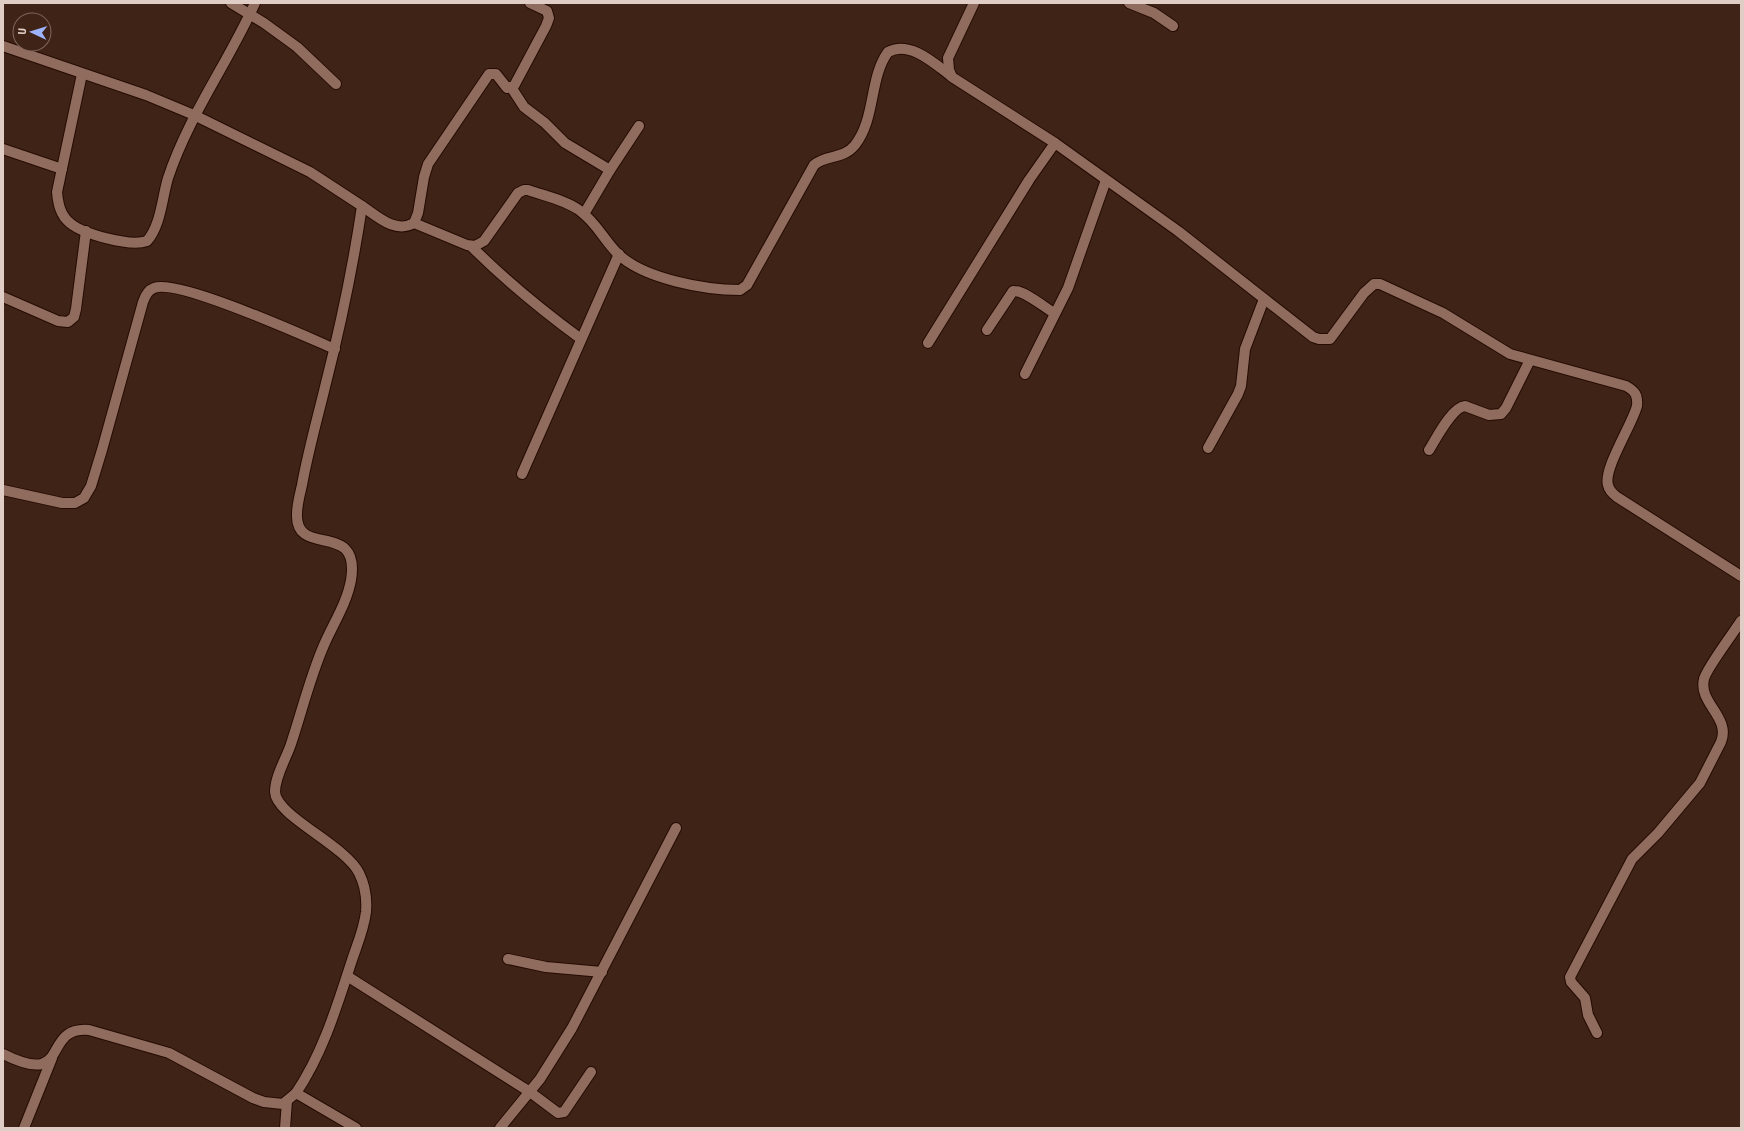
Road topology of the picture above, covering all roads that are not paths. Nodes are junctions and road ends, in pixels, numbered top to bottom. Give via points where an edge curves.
1 (231, 3) edge
2 (255, 3) edge
3 (530, 3) edge
4 (974, 3) edge
5 (1129, 3) edge
6 (250, 15) junction
7 (1173, 26) dead end
8 (3, 46) edge
9 (82, 74) junction
10 (952, 77) junction
11 (336, 84) dead end
12 (511, 87) junction
13 (194, 115) junction
14 (639, 126) dead end
15 (1054, 143) junction
16 (3, 149) edge
17 (62, 169) junction
18 (610, 170) junction
19 (1106, 180) junction
20 (362, 206) junction
21 (584, 214) junction
22 (414, 223) junction
23 (86, 231) junction
24 (471, 246) junction
25 (619, 254) junction
26 (3, 297) edge
27 (1264, 299) junction
28 (1054, 313) junction
29 (987, 330) dead end
30 (581, 339) junction
31 (928, 343) dead end
32 (335, 349) junction
33 (1530, 360) junction
34 (1025, 374) dead end
35 (1208, 448) dead end
36 (1429, 450) dead end
37 (522, 474) dead end
38 (3, 490) edge
39 (1741, 576) edge
40 (1741, 621) edge
41 (676, 828) dead end
42 (508, 959) dead end
43 (602, 972) junction
44 (347, 976) junction
45 (1597, 1033) dead end
46 (3, 1054) edge
47 (52, 1058) junction
48 (591, 1072) dead end
49 (530, 1092) junction
50 (296, 1093) junction
51 (287, 1101) junction
52 (24, 1128) edge
53 (285, 1128) edge
54 (356, 1128) edge
55 (500, 1128) edge

1 - 6 street
2 - 6 street
3 - 12 street via 547,11 548,22 514,86
4 - 10 street via 948,58
5 - 7 street via 1154,13
6 - 11 street via 297,47
6 - 13 street
8 - 9 street
9 - 13 street via 146,95
9 - 17 street
10 - 15 street
10 - 25 street via 918,53 898,49 888,52 880,70 867,123 858,141 843,155 824,159 814,165 744,288 734,290 667,280 641,269
12 - 18 street via 524,107 565,143
12 - 22 street via 504,86 496,74 485,77 470,104 428,164
13 - 20 street via 310,172
13 - 23 street via 172,166 155,227 147,241 133,244
14 - 18 street
15 - 19 street
15 - 31 street
16 - 17 street
17 - 23 street via 57,192 58,203 69,222
18 - 21 street
19 - 27 street via 1201,248
19 - 28 street via 1073,276
20 - 22 street via 391,225 403,227
20 - 32 street
21 - 24 street via 568,204 521,190 484,241
21 - 25 street via 594,222
22 - 24 street
23 - 26 street via 76,309 74,317 68,322 58,321
24 - 30 street via 495,271
25 - 30 street
27 - 33 street via 1308,334 1325,340 1334,336 1369,287 1380,284 1443,313 1502,350
27 - 35 street via 1245,348 1238,394
28 - 29 street via 1014,291
28 - 34 street
30 - 37 street
32 - 38 street via 212,299 168,287 154,288 148,292 143,302 102,450 91,486 84,498 75,503 62,503
32 - 44 street via 308,454 297,520 299,527 307,536 342,545 352,563 351,578 345,600 316,666 278,778 276,795 281,806 341,852 359,873 365,894 366,914
33 - 36 street via 1501,414 1489,415 1461,406 1452,414
33 - 39 street via 1626,386 1636,393 1638,399 1635,413 1608,472 1608,486 1611,492
40 - 45 street via 1703,679 1705,694 1722,724 1722,742 1700,783 1658,833 1632,859 1570,977 1571,982 1585,998 1588,1015
41 - 43 street
42 - 43 street via 546,967
43 - 49 street via 568,1035
44 - 49 street
44 - 50 street via 323,1044
46 - 47 street via 28,1065 41,1065
47 - 51 street via 61,1039 71,1031 88,1030 169,1053 264,1102 283,1104
47 - 52 street
48 - 49 street via 561,1114
49 - 55 street
50 - 51 street
50 - 54 street
51 - 53 street

